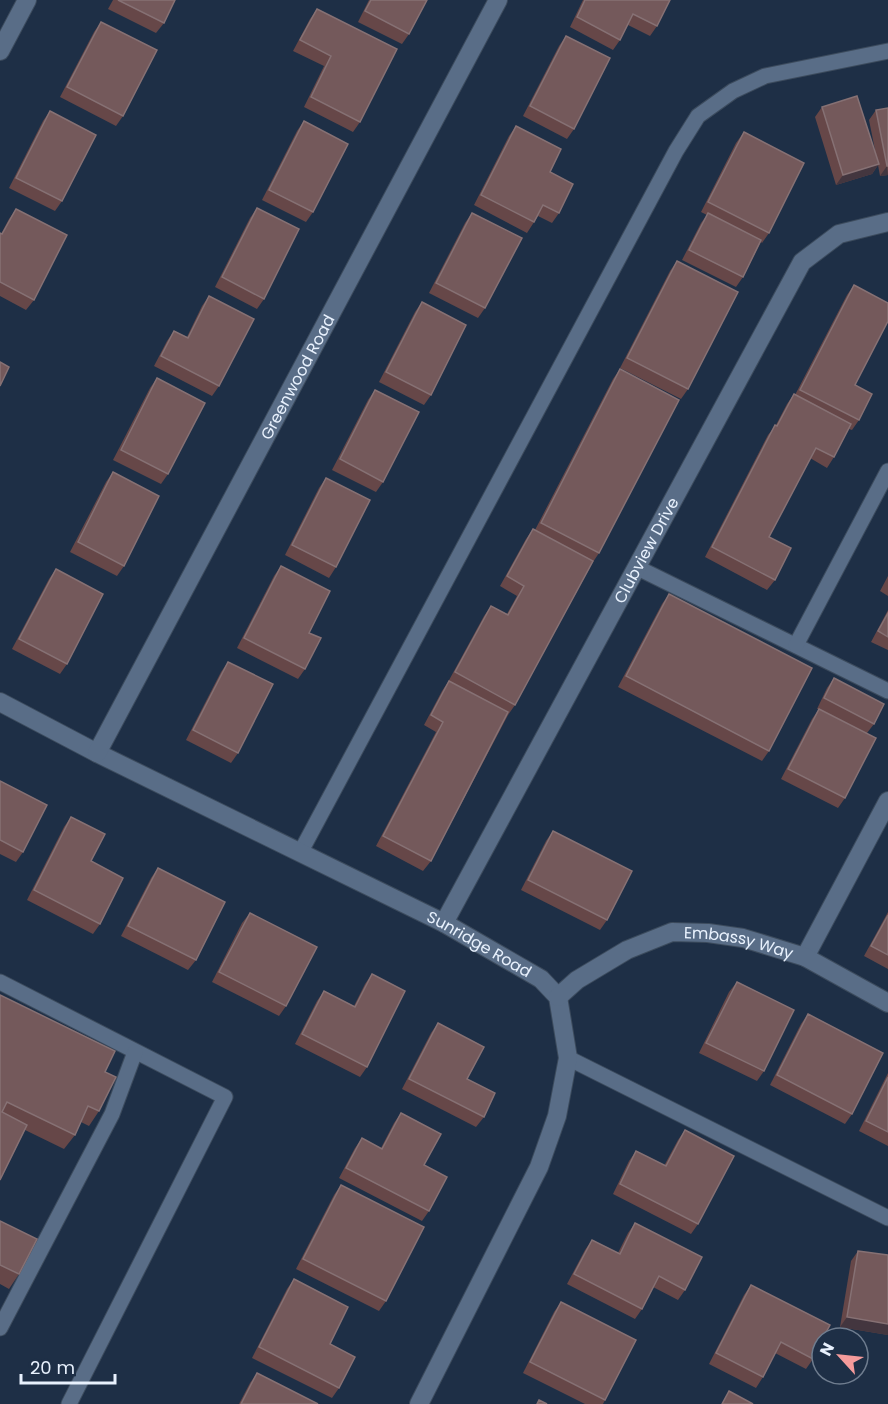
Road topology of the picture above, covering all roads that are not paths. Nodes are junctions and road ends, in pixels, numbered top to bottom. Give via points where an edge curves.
1 (27, 0) edge
2 (498, 0) edge
3 (0, 51) edge
4 (888, 51) edge
5 (888, 222) edge
6 (888, 471) edge
7 (636, 567) junction
8 (796, 645) junction
9 (888, 691) edge
10 (0, 702) edge
11 (97, 753) junction
12 (888, 801) edge
13 (300, 853) junction
14 (444, 923) junction
15 (805, 957) junction
16 (0, 982) edge
17 (558, 997) junction
18 (888, 1004) edge
19 (135, 1052) junction
20 (568, 1058) junction
21 (888, 1218) edge
22 (0, 1328) edge
23 (69, 1404) edge
24 (419, 1404) edge

1 - 3 street
2 - 11 street, Greenwood Road
4 - 13 lane via 765,76 733,91 698,116
5 - 7 street, Clubview Drive via 839,234 802,262
6 - 8 lane
7 - 8 lane
7 - 14 street, Clubview Drive
8 - 9 lane
10 - 11 street, Sunridge Road
11 - 13 street, Sunridge Road
12 - 15 street
13 - 14 street, Sunridge Road
14 - 17 street, Sunridge Road via 541,979
15 - 17 street, Embassy Way via 743,938 672,932 627,950 577,980
15 - 18 street, Embassy Way
16 - 19 lane
17 - 20 street
19 - 22 lane via 112,1114
19 - 23 lane via 225,1098
20 - 21 lane
20 - 24 street via 557,1116 539,1167

